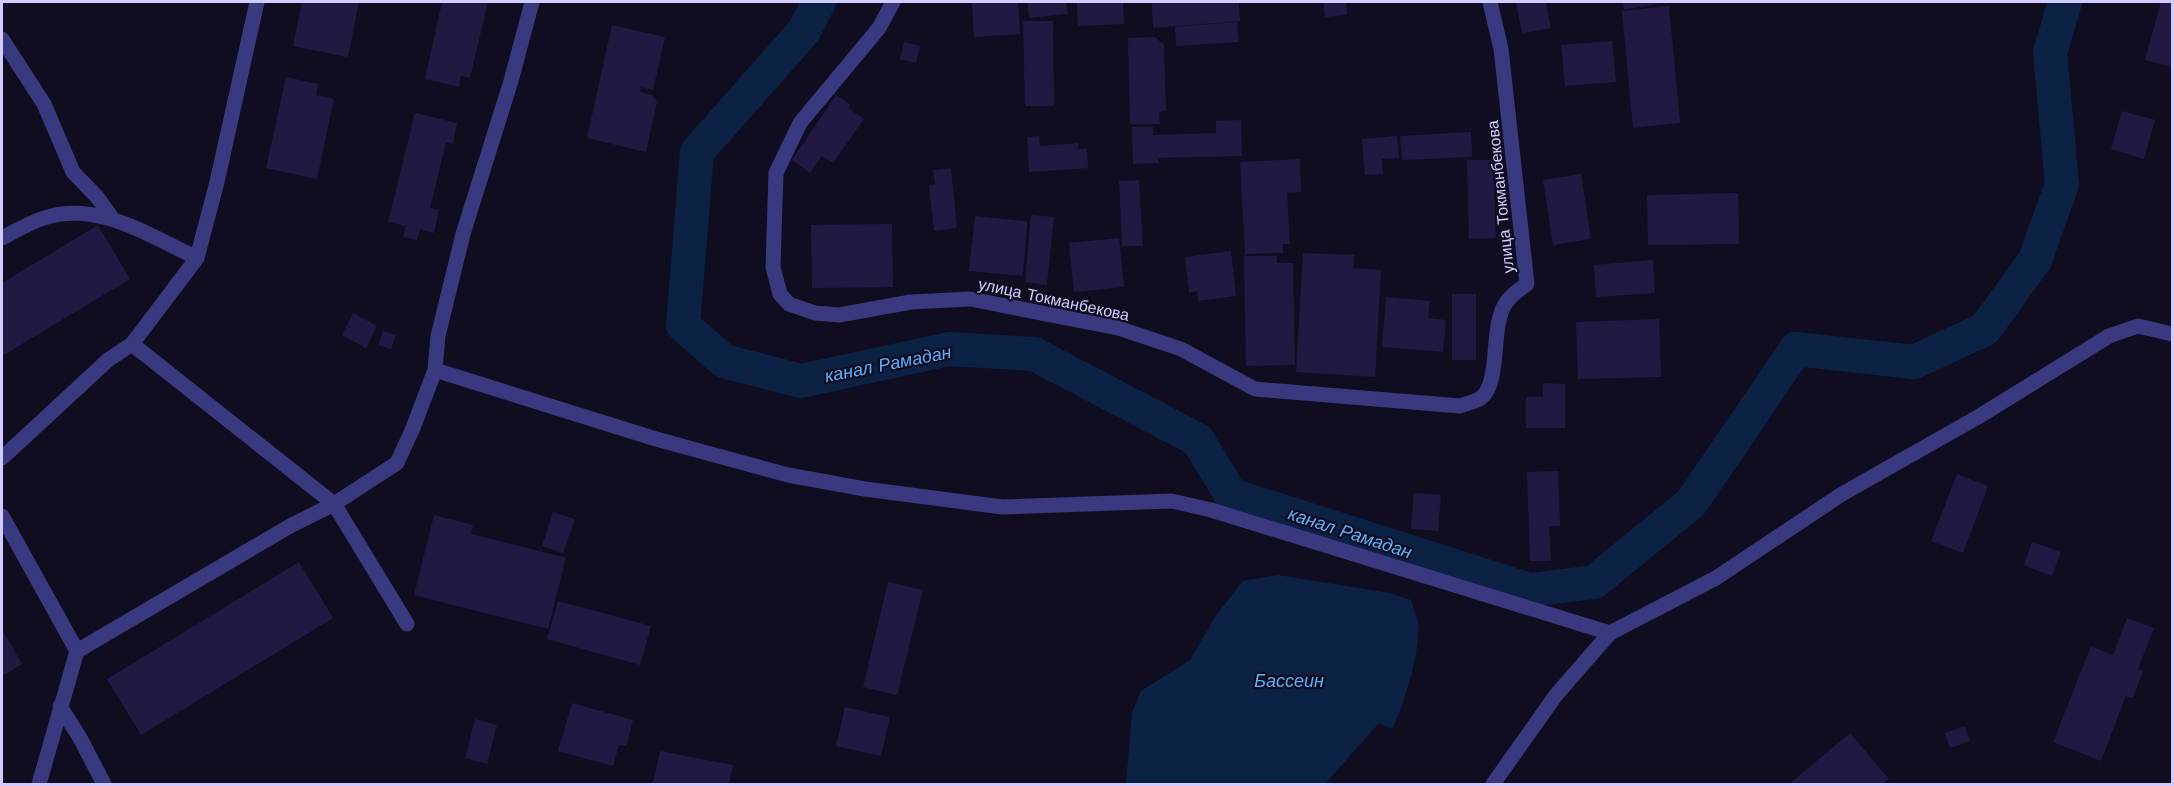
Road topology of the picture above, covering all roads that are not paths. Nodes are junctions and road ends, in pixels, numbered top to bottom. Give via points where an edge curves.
1 (257, 2) edge
2 (532, 2) edge
3 (893, 2) edge
4 (1490, 2) edge
5 (2, 39) edge
6 (114, 219) junction
7 (2, 238) edge
8 (196, 258) junction
9 (2172, 334) edge
10 (132, 344) junction
11 (435, 370) junction
12 (2, 458) edge
13 (334, 504) junction
14 (2, 516) edge
15 (407, 624) dead end
16 (1610, 633) junction
17 (77, 651) junction
18 (60, 706) junction
19 (39, 784) edge
20 (104, 784) edge
21 (1493, 784) edge

1 - 8 street
2 - 11 street via 463,234 438,336
3 - 4 street, улица Токманбекова via 879,28 800,123 777,173 773,267 780,294 789,304 815,313 839,315 912,302 970,299 1118,328 1182,350 1255,389 1460,406 1481,399 1490,387 1495,332 1503,308 1527,284 1501,49
5 - 6 street via 44,104 73,172
6 - 7 street via 77,212 44,218
6 - 8 street
8 - 10 street
9 - 16 street via 2138,326 2109,336 1842,494 1716,578
10 - 12 street via 108,360
10 - 13 street
11 - 13 street via 397,463
11 - 16 street via 656,439 788,475 865,489 1002,507 1172,501
13 - 15 street
13 - 17 street
14 - 17 street
16 - 21 street via 1556,695
17 - 18 street
18 - 19 street
18 - 20 street

